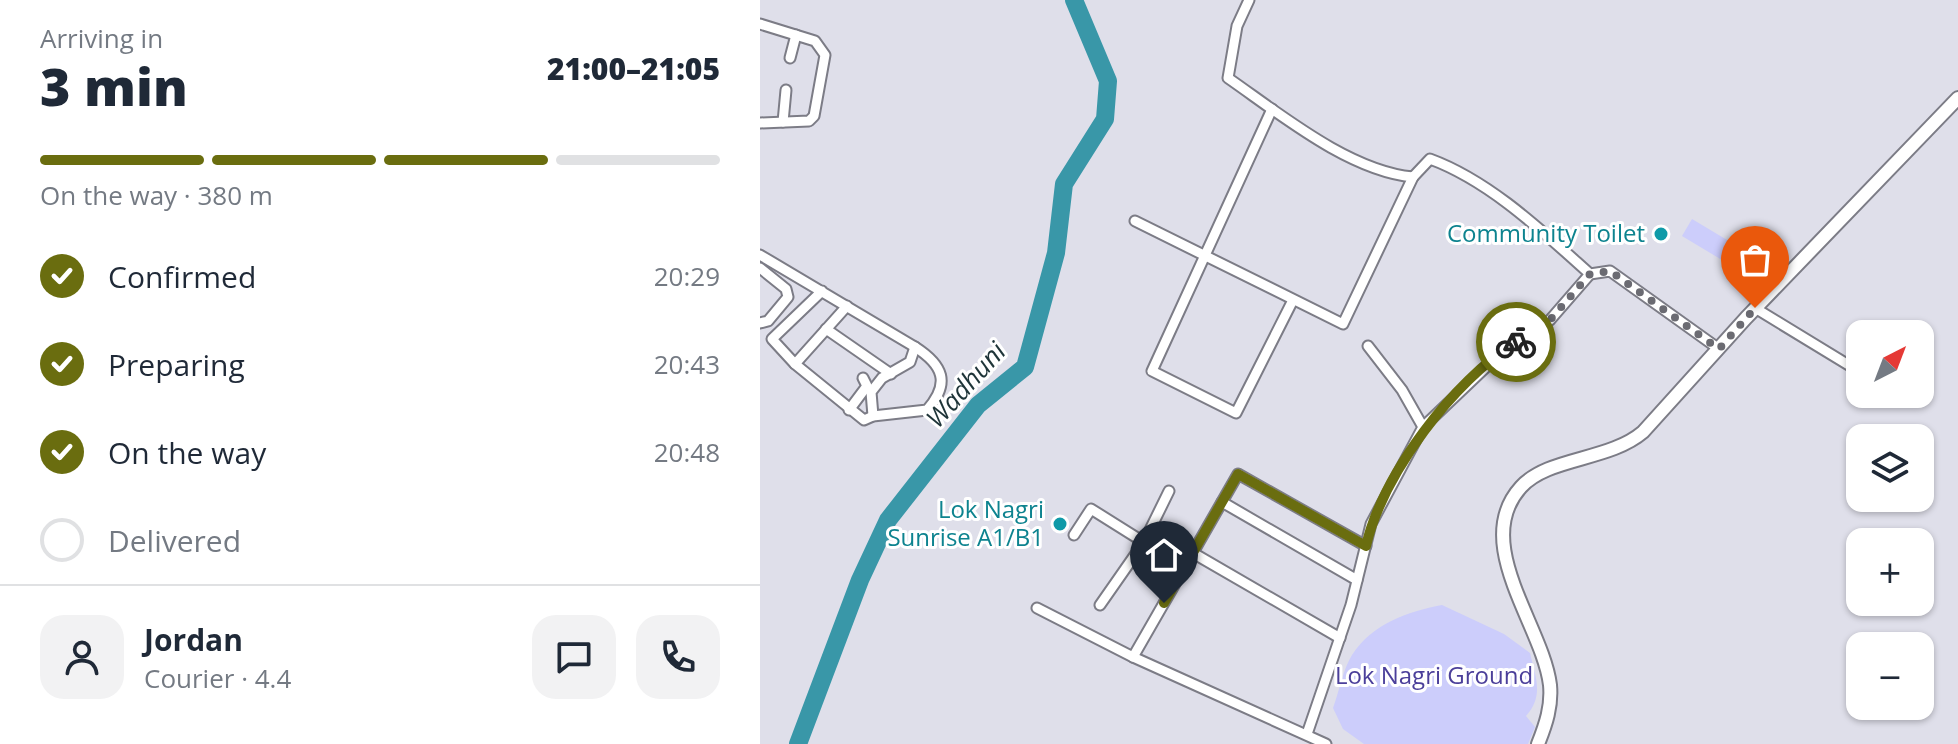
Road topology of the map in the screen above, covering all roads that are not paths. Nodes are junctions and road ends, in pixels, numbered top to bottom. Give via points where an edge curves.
1 (1249, 0) edge
2 (760, 24) edge
3 (796, 35) junction
4 (790, 58) dead end
5 (786, 90) dead end
6 (1958, 98) edge
7 (1272, 109) junction
8 (783, 122) junction
9 (760, 123) edge
10 (1413, 177) junction
11 (1135, 221) dead end
12 (760, 255) edge
13 (1205, 255) junction
14 (760, 268) edge
15 (1590, 274) junction
16 (822, 291) junction
17 (1293, 300) junction
18 (847, 306) junction
19 (1755, 308) junction
20 (760, 323) edge
21 (826, 329) junction
22 (1368, 346) dead end
23 (915, 347) junction
24 (1719, 349) junction
25 (1846, 363) edge
26 (795, 364) junction
27 (891, 374) junction
28 (863, 378) dead end
29 (849, 410) junction
30 (873, 416) junction
31 (1423, 427) junction
32 (1169, 491) dead end
33 (1222, 502) junction
34 (1074, 535) dead end
35 (1144, 542) junction
36 (1366, 546) junction
37 (1193, 553) junction
38 (1185, 568) junction
39 (1357, 580) junction
40 (1100, 605) dead end
41 (1037, 608) dead end
42 (1340, 638) junction
43 (1133, 657) junction
44 (1307, 734) junction
45 (1326, 744) edge
46 (1538, 744) edge

1 - 7 street via 1237,26 1228,78
2 - 3 street
3 - 4 street
3 - 8 street via 815,41 825,55 814,116
5 - 8 street
6 - 19 main road
7 - 10 street via 1374,168
7 - 13 street
8 - 9 street
10 - 15 street via 1430,159 1453,168
10 - 17 street via 1343,324
11 - 13 street
12 - 16 street
13 - 17 street
13 - 17 street via 1152,368 1155,374 1236,413
14 - 20 street via 786,289 788,297
15 - 24 street via 1610,271
15 - 31 street via 1550,320 1505,349
16 - 18 street
16 - 26 street via 772,339
18 - 21 street
18 - 23 street
19 - 24 main road
19 - 25 street
21 - 26 street
21 - 27 street
22 - 31 street
23 - 27 street via 910,362
23 - 30 street via 937,366 940,396 927,410
24 - 46 main road via 1627,446 1540,475 1522,487 1506,512 1503,549 1549,681 1551,707
26 - 29 street
27 - 30 street via 871,392
28 - 29 street via 867,386
29 - 30 street via 864,420
31 - 36 street via 1379,503
32 - 35 street
33 - 36 street via 1238,474 1248,476
33 - 37 street
33 - 39 street
34 - 35 street via 1091,509
35 - 38 street
35 - 40 street
36 - 39 street
37 - 38 street
37 - 42 street
38 - 43 street
39 - 42 street
41 - 43 street
42 - 44 street
43 - 44 street
44 - 45 street

